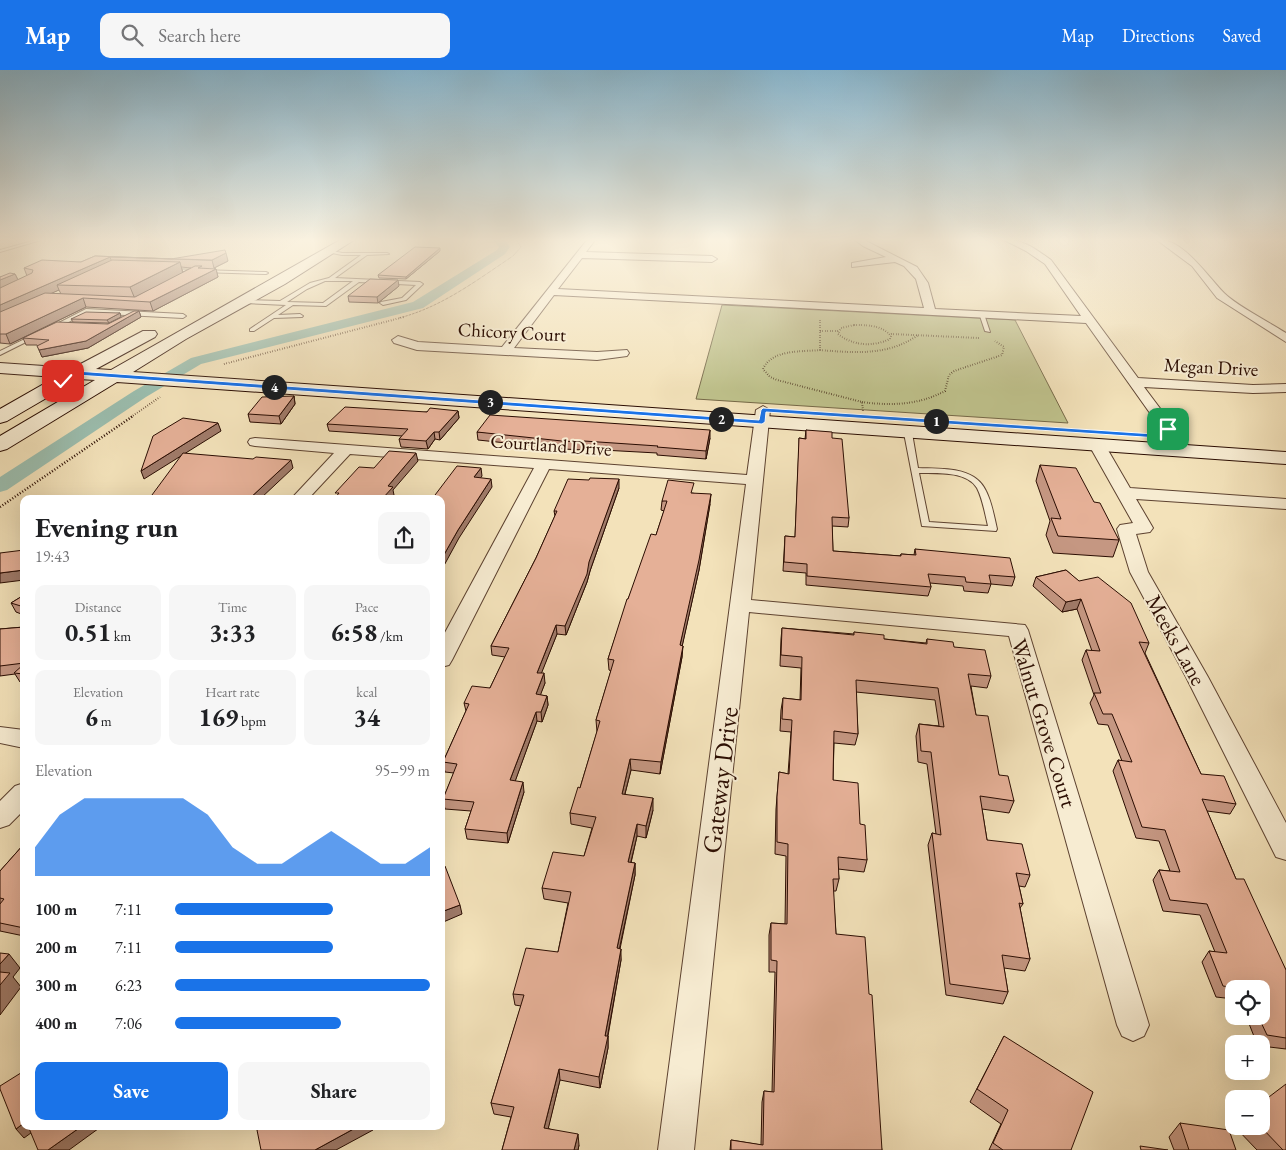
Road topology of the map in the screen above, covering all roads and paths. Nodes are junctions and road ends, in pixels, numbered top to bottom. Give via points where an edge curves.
1 (231, 290) edge
2 (258, 290) edge
3 (302, 290) edge
4 (342, 290) edge
5 (413, 290) edge
6 (924, 290) edge
7 (1069, 290) edge
8 (1216, 290) edge
9 (550, 292) joint
10 (309, 293) dead end
11 (298, 294) junction
12 (215, 299) dead end
13 (243, 301) junction
14 (290, 301) junction
15 (383, 303) edge
16 (199, 308) dead end
17 (103, 312) junction
18 (931, 312) junction
19 (119, 313) junction
20 (134, 314) junction
21 (981, 314) junction
22 (275, 315) junction
23 (94, 316) edge
24 (183, 316) junction
25 (300, 316) dead end
26 (110, 317) edge
27 (126, 318) edge
28 (820, 319) dead end
29 (1090, 320) junction
30 (59, 325) junction
31 (76, 326) edge
32 (252, 330) dead end
33 (820, 330) junction
34 (838, 331) junction
35 (988, 331) dead end
36 (891, 334) junction
37 (918, 335) junction
38 (982, 338) dead end
39 (1286, 338) edge
40 (989, 339) dead end
41 (398, 340) dead end
42 (820, 350) junction
43 (505, 351) junction
44 (623, 353) dead end
45 (0, 355) edge
46 (95, 363) junction
47 (131, 365) junction
48 (0, 368) edge
49 (76, 373) junction
50 (189, 375) junction
51 (114, 376) junction
52 (1135, 382) junction
53 (1286, 388) edge
54 (161, 396) dead end
55 (862, 402) junction
56 (863, 411) dead end
57 (762, 416) junction
58 (0, 417) edge
59 (908, 433) junction
60 (254, 442) dead end
61 (1179, 444) junction
62 (1286, 444) edge
63 (0, 445) edge
64 (1097, 445) junction
65 (345, 450) junction
66 (1286, 458) edge
67 (544, 464) junction
68 (915, 470) junction
69 (754, 480) junction
70 (1125, 493) junction
71 (304, 495) edge
72 (1286, 504) edge
73 (0, 507) edge
74 (740, 605) junction
75 (445, 652) edge
76 (0, 735) edge
77 (20, 738) edge
78 (20, 797) edge
79 (0, 818) edge
80 (1286, 849) edge
81 (1133, 1025) dead end
82 (676, 1150) edge

1 - 12 main road
2 - 13 main road
3 - 11 lane
4 - 14 lane via 324,305
5 - 15 lane via 404,299
6 - 18 street
7 - 29 street
8 - 39 street, Megan Drive
9 - 18 street
9 - 43 street
10 - 11 lane
11 - 14 lane
13 - 14 lane
13 - 47 main road
14 - 22 lane
16 - 24 main road
17 - 19 lane
17 - 23 lane
17 - 30 lane via 86,311
18 - 21 street
19 - 20 lane
19 - 26 lane
20 - 24 lane
20 - 27 lane
21 - 29 street
21 - 35 lane
22 - 25 lane via 282,318
22 - 32 lane
24 - 46 main road
28 - 33 path
29 - 52 street
30 - 31 lane
30 - 45 lane
33 - 34 path
33 - 42 path
34 - 36 path via 847,326 862,325
34 - 36 path via 841,337 862,343 886,341
36 - 37 path
37 - 38 path
37 - 42 path via 883,350
40 - 55 path via 1002,344 1002,355 954,371 949,375 945,391 938,395 900,404
41 - 43 street, Chicory Court via 416,346
42 - 55 path via 778,356 766,361 763,369 777,380
43 - 44 street, Chicory Court via 597,356
45 - 46 main road
46 - 47 main road
46 - 49 main road
47 - 50 main road via 167,368
47 - 51 main road
48 - 49 main road
49 - 51 main road
49 - 58 main road
50 - 51 main road via 152,378
50 - 57 main road
51 - 63 main road
52 - 53 street, Megan Drive
52 - 61 street
54 - 73 path
55 - 56 path
57 - 59 main road
57 - 61 main road
57 - 69 street, Gateway Drive
59 - 64 main road
59 - 68 lane
60 - 65 street, Courtland Drive
61 - 62 main road
61 - 64 main road
61 - 66 main road
64 - 70 street, Meeks Lane
65 - 67 street, Courtland Drive
65 - 71 street
67 - 69 street, Courtland Drive
67 - 75 street
68 - 68 lane via 925,524 993,529 980,486 972,478 950,472
69 - 74 street, Gateway Drive
70 - 72 street
70 - 80 street, Meeks Lane via 1144,528 1126,529 1139,572
74 - 81 street, Walnut Grove Court via 1018,630
74 - 82 street, Gateway Drive
76 - 77 street
78 - 79 street

